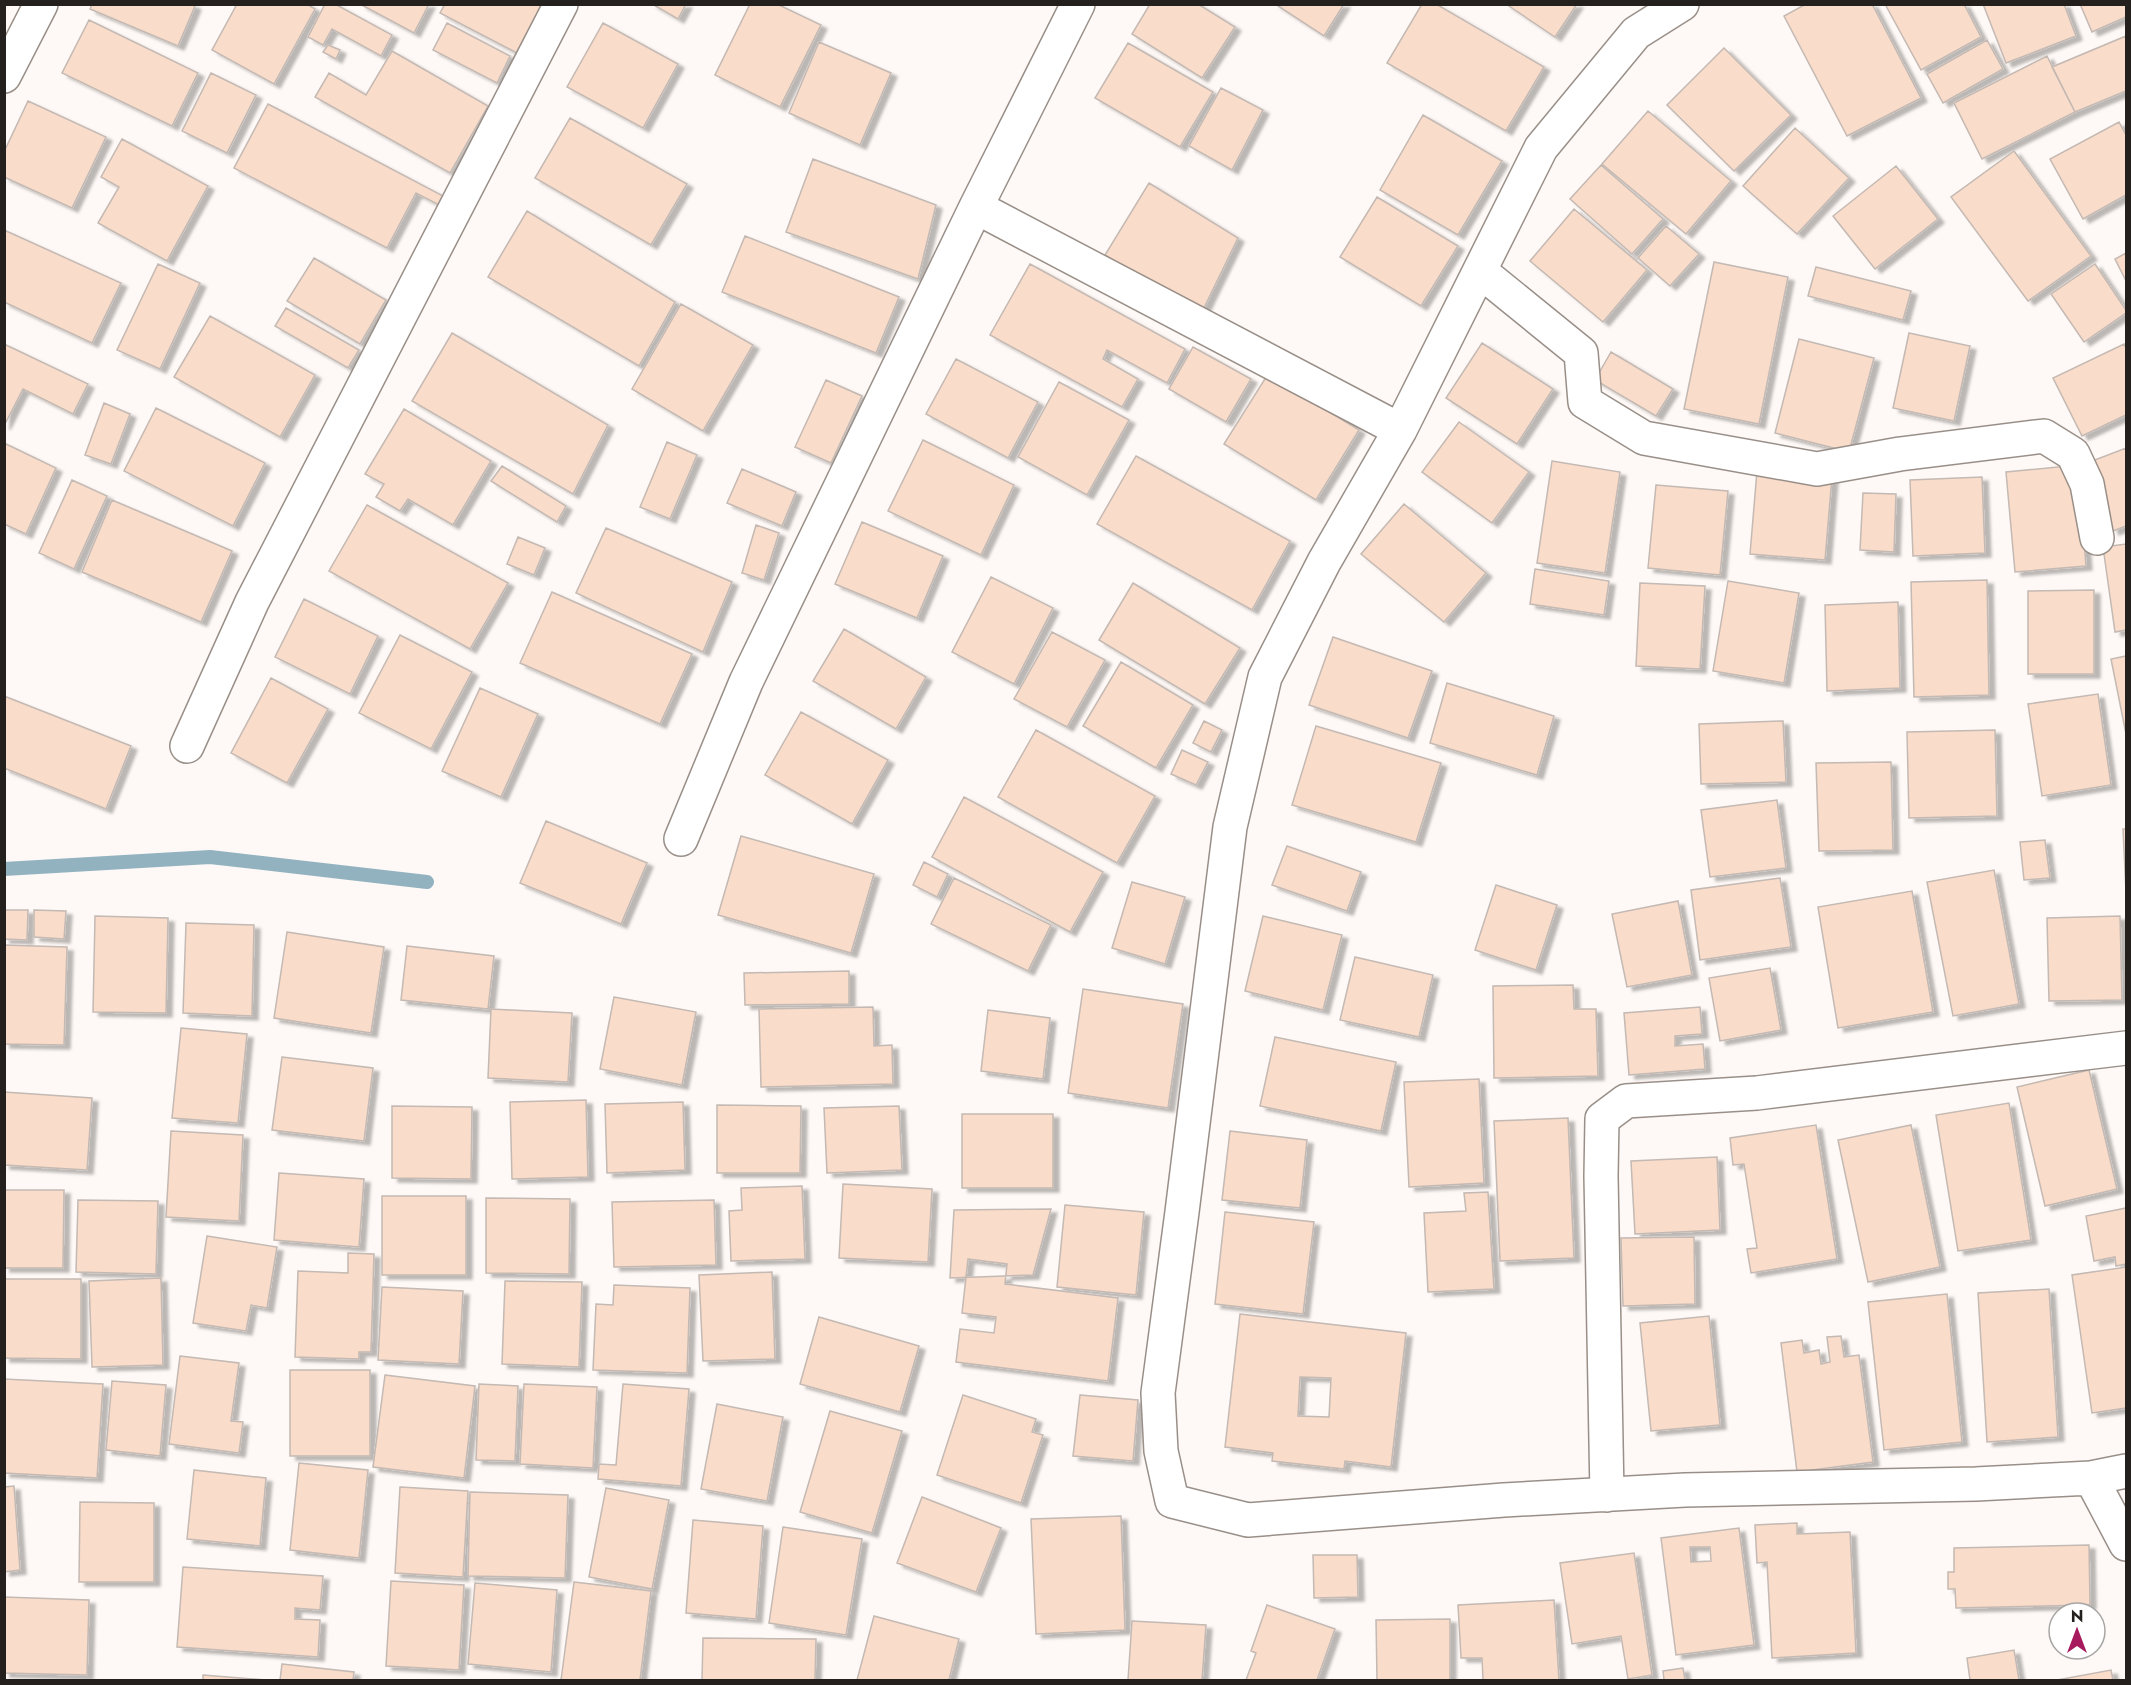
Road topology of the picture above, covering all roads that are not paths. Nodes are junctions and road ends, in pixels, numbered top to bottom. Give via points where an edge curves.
1 (41, 4) edge
2 (561, 4) edge
3 (1078, 4) edge
4 (1682, 4) edge
5 (4, 76) edge
6 (976, 207) junction
7 (1480, 271) junction
8 (1400, 430) junction
9 (2097, 538) dead end
10 (187, 746) dead end
11 (681, 839) dead end
12 (2127, 1048) edge
13 (2127, 1471) edge
14 (2091, 1478) junction
15 (1606, 1494) junction
16 (2127, 1544) edge

1 - 5 street
2 - 10 street via 252,602
3 - 6 street
4 - 7 street via 1636,33 1540,148
6 - 8 street
6 - 11 street via 746,682
7 - 8 street
7 - 9 street via 1581,353 1584,402 1644,438 1817,469 2044,436 2073,454 2087,484
8 - 15 street via 1324,562 1262,688 1230,826 1158,1393 1161,1451 1172,1501 1248,1520
12 - 15 street via 1757,1093 1626,1101 1602,1119
13 - 14 street
14 - 15 street
14 - 16 street

